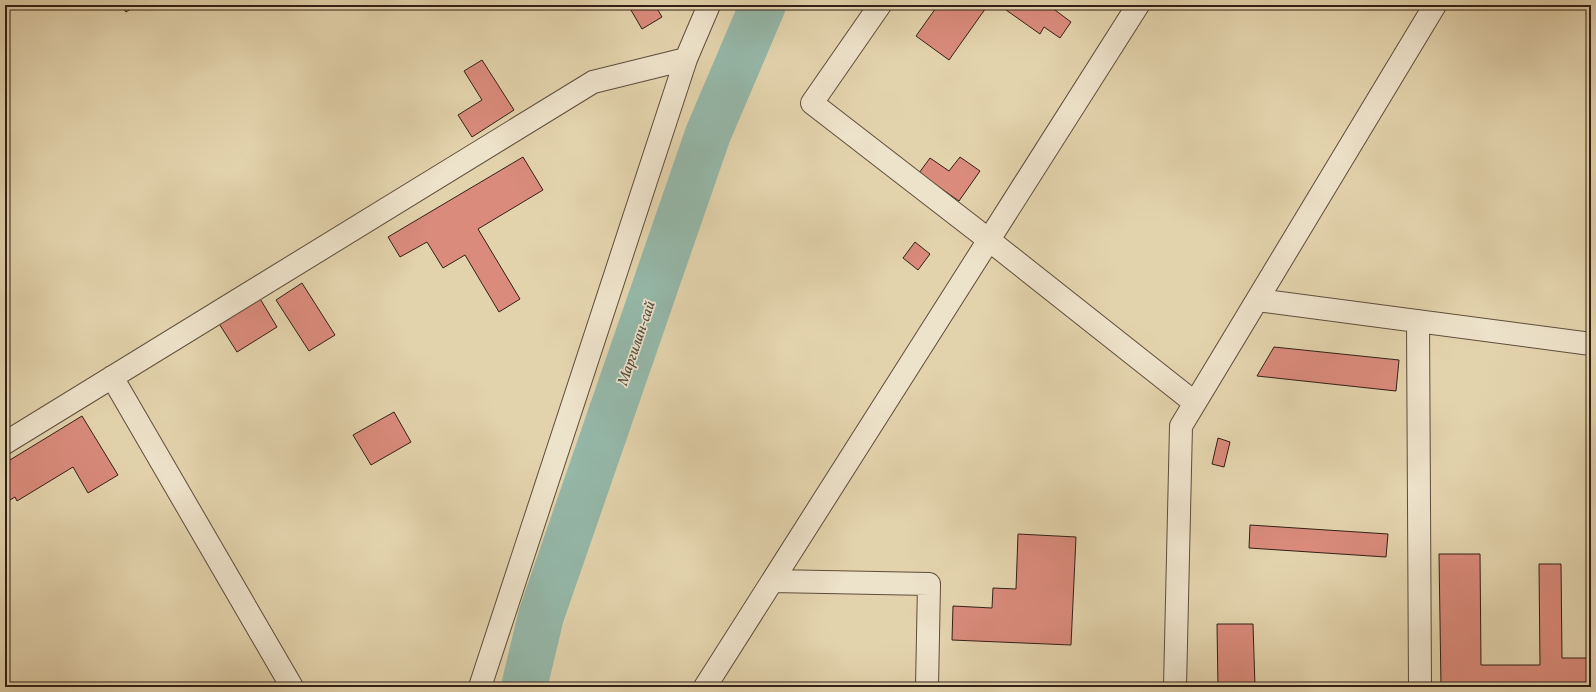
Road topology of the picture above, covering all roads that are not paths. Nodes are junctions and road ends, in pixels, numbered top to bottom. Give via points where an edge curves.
1 (709, 5) edge
2 (880, 5) edge
3 (1138, 5) edge
4 (1435, 5) edge
5 (686, 59) junction
6 (989, 240) junction
7 (1257, 300) junction
8 (1418, 321) junction
9 (1591, 344) edge
10 (112, 377) junction
11 (1195, 403) junction
12 (5, 443) edge
13 (773, 581) junction
14 (292, 687) edge
15 (480, 687) edge
16 (705, 687) edge
17 (927, 687) edge
18 (1174, 687) edge
19 (1420, 687) edge

1 - 5 street
2 - 6 street via 812,103
3 - 6 street
4 - 7 street
5 - 10 street via 592,82
5 - 15 street
6 - 11 street
6 - 13 street
7 - 8 street
7 - 11 street
8 - 9 street
8 - 19 street
10 - 12 street
10 - 14 street
11 - 18 street via 1181,426
13 - 16 street
13 - 17 street via 929,584

